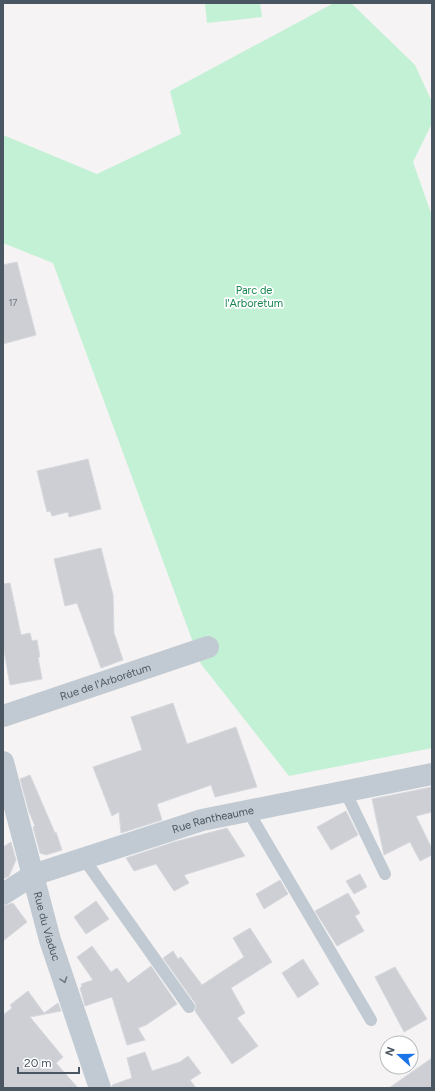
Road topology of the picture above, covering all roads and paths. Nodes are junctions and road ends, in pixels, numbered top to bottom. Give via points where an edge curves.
1 (208, 647) dead end
2 (3, 716) edge
3 (3, 762) edge
4 (432, 774) edge
5 (345, 791) junction
6 (248, 811) junction
7 (84, 858) junction
8 (386, 874) dead end
9 (33, 875) junction
10 (3, 894) edge
11 (189, 1007) dead end
12 (371, 1020) dead end
13 (100, 1088) edge

1 - 2 street, Rue de l'Arborétum
3 - 9 street, Rue du Viaduc
4 - 5 street, Rue Rantheaume
5 - 6 street, Rue Rantheaume
5 - 8 lane
6 - 7 street, Rue Rantheaume via 202,820
6 - 12 lane
7 - 9 street, Rue Rantheaume
7 - 11 lane
9 - 10 street, Rue Rantheaume
9 -> 13 street, Rue du Viaduc via 50,940

